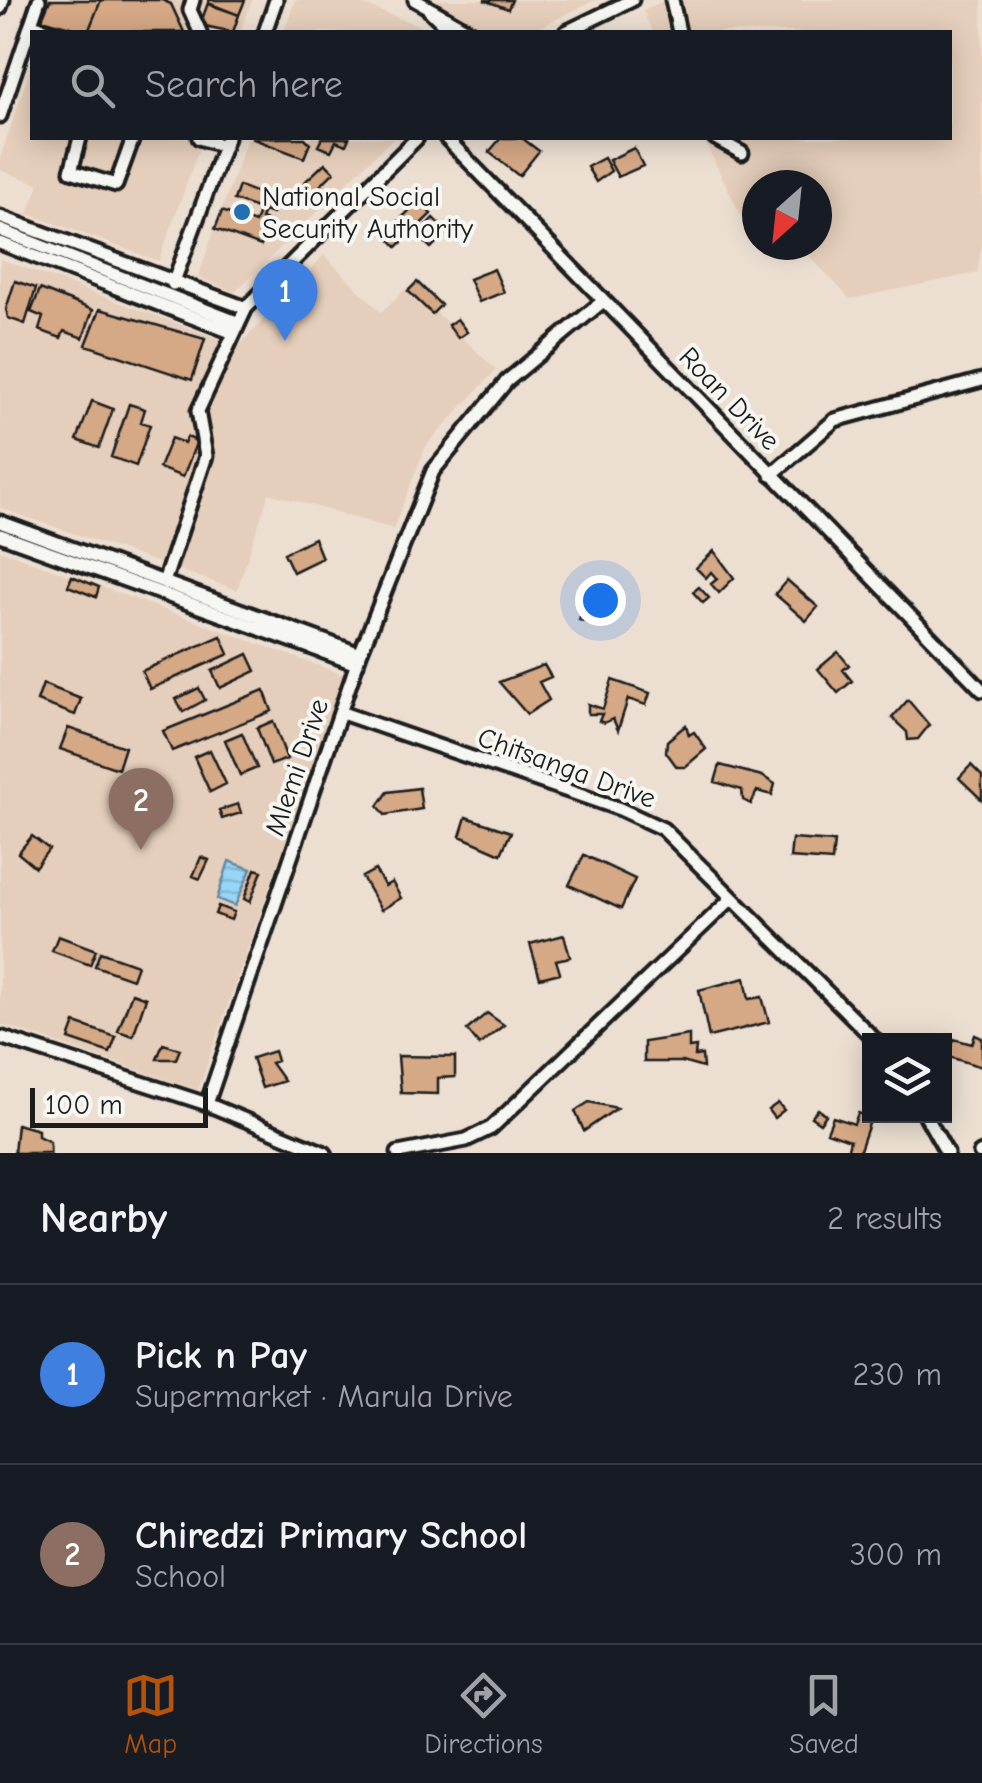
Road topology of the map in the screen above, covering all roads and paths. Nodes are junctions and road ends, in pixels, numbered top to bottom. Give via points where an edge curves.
1 (3, 0) edge
2 (39, 0) edge
3 (192, 0) edge
4 (276, 0) edge
5 (632, 0) edge
6 (672, 0) edge
7 (421, 4) edge
8 (0, 8) edge
9 (32, 24) junction
10 (48, 30) edge
11 (199, 30) edge
12 (265, 30) edge
13 (450, 30) edge
14 (468, 30) edge
15 (570, 30) edge
16 (679, 30) edge
17 (0, 116) edge
18 (79, 140) edge
19 (132, 140) edge
20 (415, 140) edge
21 (448, 140) edge
22 (719, 140) edge
23 (225, 142) edge
24 (742, 153) dead end
25 (0, 218) edge
26 (0, 230) edge
27 (0, 243) edge
28 (35, 243) junction
29 (172, 287) junction
30 (602, 302) junction
31 (246, 308) junction
32 (236, 328) junction
33 (982, 380) edge
34 (770, 474) junction
35 (0, 522) edge
36 (0, 536) edge
37 (164, 582) junction
38 (359, 659) junction
39 (982, 690) edge
40 (342, 713) junction
41 (732, 898) junction
42 (868, 1033) edge
43 (0, 1037) edge
44 (207, 1104) junction
45 (930, 1123) edge
46 (324, 1153) edge
47 (398, 1153) edge
48 (948, 1153) edge

1 - 8 street
2 - 9 street
3 - 11 street
4 - 12 street
5 - 15 street
6 - 16 street
7 - 13 street
7 - 14 street
9 - 10 street
9 - 17 street
18 - 19 street via 71,170 116,185
20 - 31 street
21 - 30 street, Roan Drive
22 - 24 street
23 - 29 street
25 - 28 street
26 - 28 street
27 - 28 street
28 - 29 street
28 - 32 street
29 - 31 street
29 - 32 street
30 - 34 street, Roan Drive
30 - 38 street, Mlemi Drive via 507,381 433,472
31 - 32 street
32 - 37 street via 198,411 206,456
33 - 34 street via 835,420
34 - 39 street, Roan Drive
35 - 37 street
36 - 38 street
37 - 38 street
38 - 40 street, Mlemi Drive
40 - 41 street, Chitsanga Drive via 643,818
40 - 44 street, Mlemi Drive
41 - 42 street, Chitsanga Drive
41 - 47 street via 492,1128
43 - 44 street
44 - 46 street
45 - 48 street

